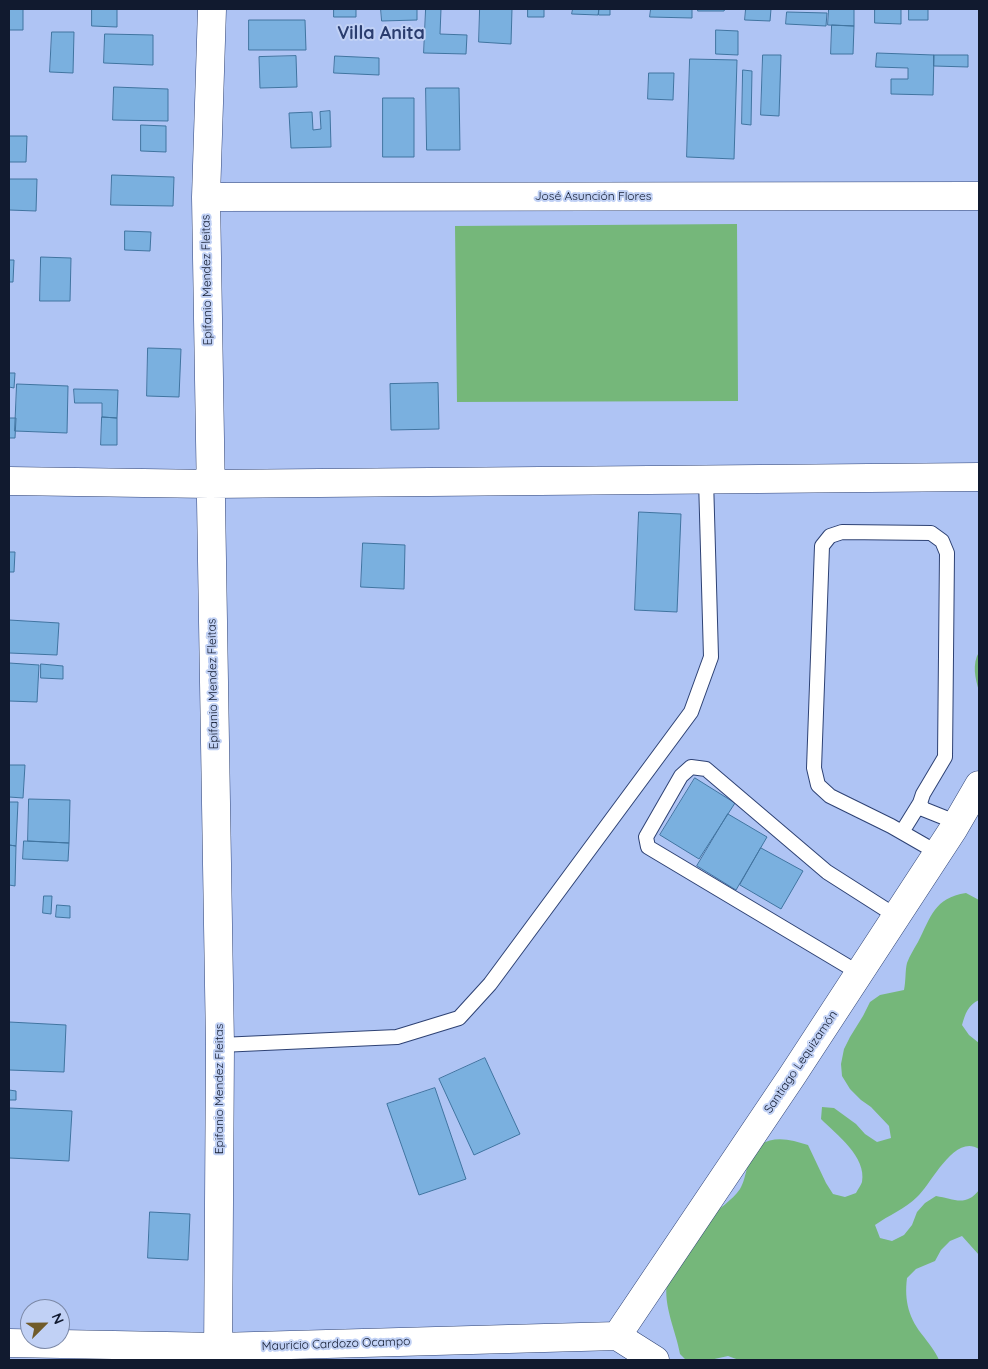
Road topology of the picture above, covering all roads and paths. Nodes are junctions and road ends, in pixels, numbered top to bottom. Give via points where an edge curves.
1 (212, 9) edge
2 (979, 196) edge
3 (206, 197) junction
4 (979, 477) edge
5 (706, 479) junction
6 (9, 481) edge
7 (210, 484) junction
8 (979, 786) edge
9 (920, 803) junction
10 (958, 823) junction
11 (902, 832) junction
12 (938, 853) junction
13 (896, 916) junction
14 (859, 974) junction
15 (220, 1045) junction
16 (617, 1336) junction
17 (9, 1343) edge
18 (218, 1354) edge
19 (655, 1360) edge

1 - 3 street, Epifanio Mendez Fleitas
2 - 3 street, José Asunción Flores
3 - 7 street, Epifanio Mendez Fleitas
4 - 5 street
5 - 7 street
5 - 15 lane via 711,657 690,712 490,984 459,1018 397,1037
6 - 7 street
7 - 15 street, Epifanio Mendez Fleitas
8 - 10 street, Santiago Lequizamón
9 - 10 lane via 923,809
9 - 11 lane
9 - 11 lane via 945,757 947,553 942,541 930,533 842,532 830,536 822,546 814,768 818,785 830,796
10 - 12 street, Santiago Lequizamón
11 - 12 lane
12 - 13 street, Santiago Lequizamón
13 - 14 street, Santiago Lequizamón
13 - 14 lane via 827,872 706,769 691,767 681,776 646,837 648,847
14 - 16 street, Santiago Lequizamón
15 - 18 street, Epifanio Mendez Fleitas
16 - 18 street, Mauricio Cardozo Ocampo
16 - 19 street
17 - 18 street, Mauricio Cardozo Ocampo

